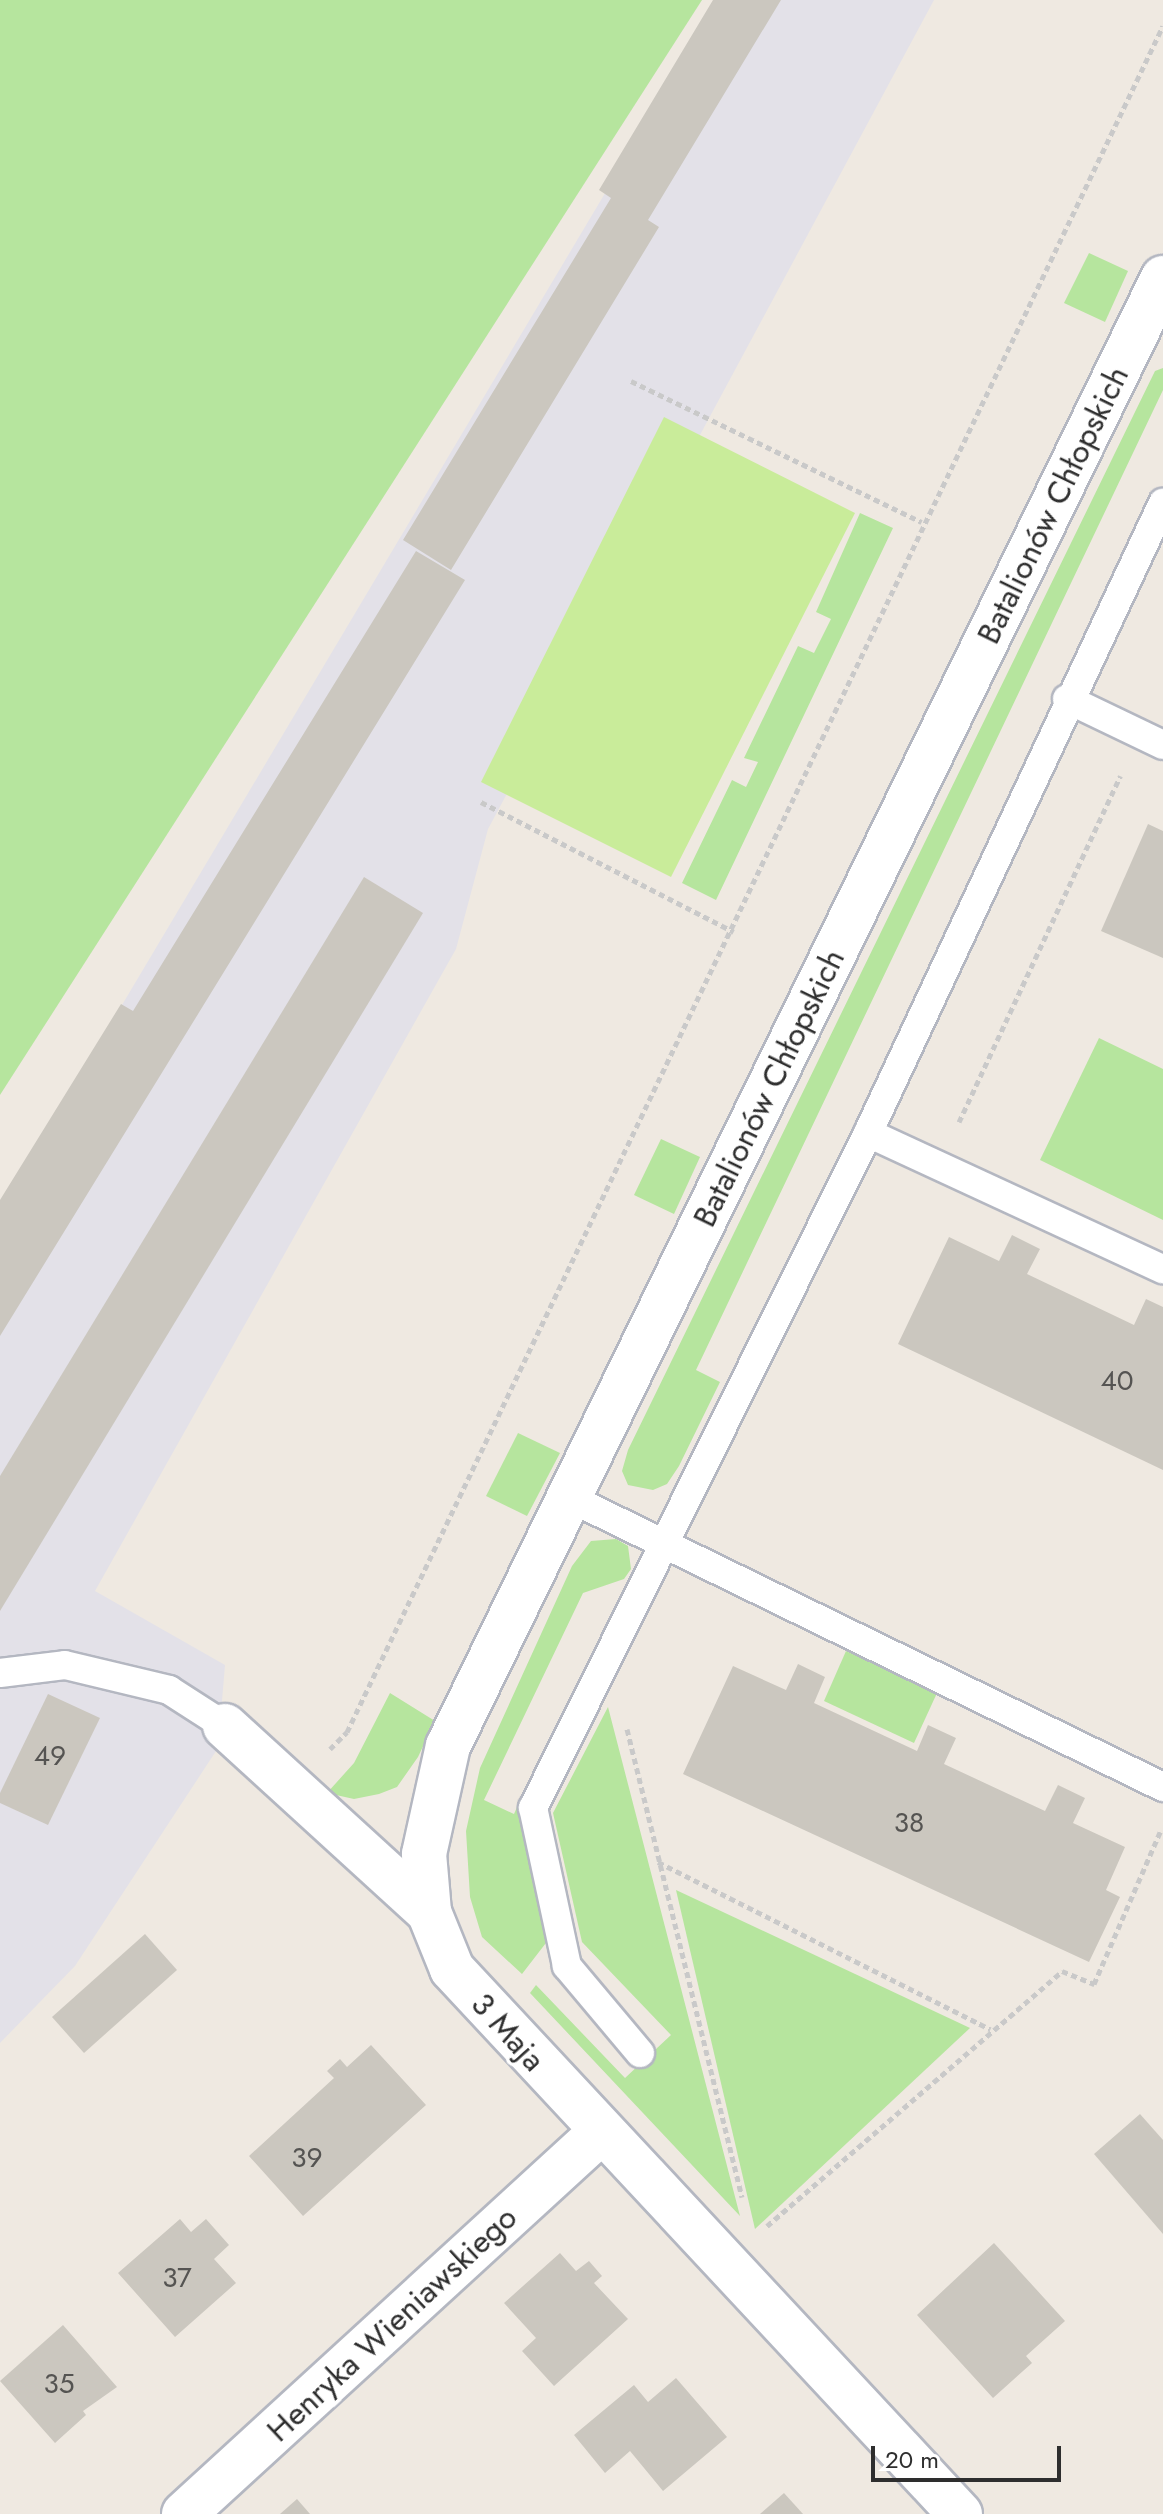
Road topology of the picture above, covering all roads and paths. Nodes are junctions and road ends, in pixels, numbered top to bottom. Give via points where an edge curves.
1 (1163, 26) edge
2 (1163, 278) edge
3 (1153, 324) edge
4 (631, 381) dead end
5 (1163, 503) edge
6 (922, 522) junction
7 (1067, 699) junction
8 (1152, 739) edge
9 (481, 802) dead end
10 (734, 932) junction
11 (868, 1133) junction
12 (939, 1165) junction
13 (1163, 1269) edge
14 (570, 1498) junction
15 (667, 1542) junction
16 (610, 1654) junction
17 (0, 1673) edge
18 (225, 1726) joint
19 (1163, 1787) edge
20 (289, 1789) junction
21 (1163, 1825) edge
22 (658, 1862) junction
23 (429, 1912) junction
24 (990, 2029) junction
25 (640, 2053) dead end
26 (600, 2133) junction
27 (745, 2208) dead end
28 (765, 2228) dead end
29 (184, 2514) edge
30 (960, 2514) edge

1 - 6 path
2 - 3 street, Batalionów Chłopskich
3 - 14 street, Batalionów Chłopskich
4 - 6 path
5 - 7 lane
6 - 10 path
7 - 8 lane
7 - 11 lane
8 - 12 path
9 - 10 path
10 - 20 path via 347,1732
11 - 12 lane
11 - 15 lane
12 - 13 lane
14 - 15 lane
14 - 23 street, Batalionów Chłopskich via 448,1746 424,1854
15 - 16 lane
15 - 19 lane
16 - 22 path
16 - 25 lane via 533,1808 567,1966
17 - 18 lane, 3 Maja via 65,1665 169,1690
18 - 20 street, 3 Maja
20 - 23 street, 3 Maja
21 - 24 path via 1094,1984 1062,1971
22 - 24 path
22 - 27 path
23 - 26 street, 3 Maja via 452,1969
24 - 28 path
26 - 29 street, Henryka Wieniawskiego
26 - 30 street, 3 Maja

